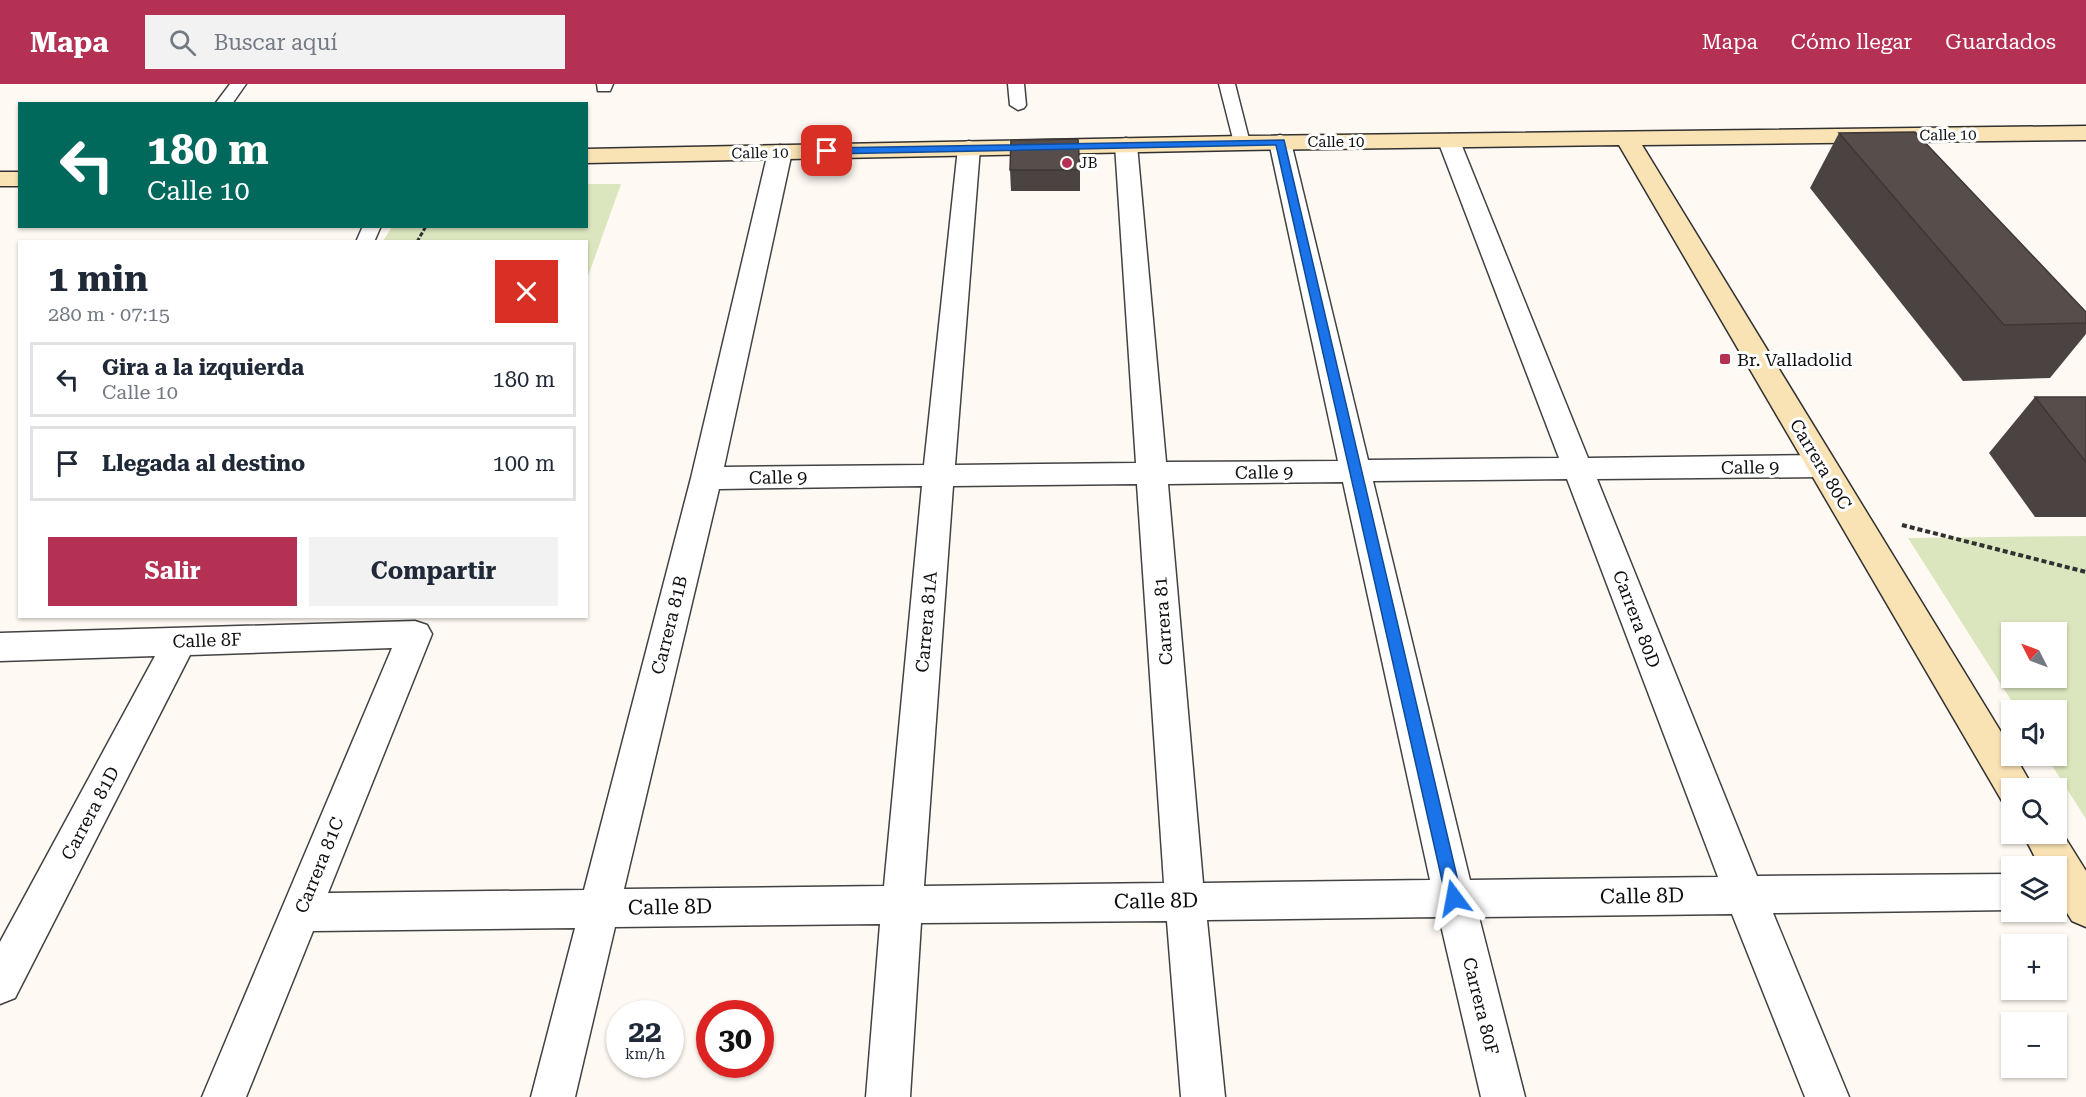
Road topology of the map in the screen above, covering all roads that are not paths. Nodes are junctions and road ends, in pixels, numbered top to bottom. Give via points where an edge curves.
1 (238, 84) edge
2 (1016, 84) edge
3 (1227, 84) edge
4 (224, 102) edge
5 (1018, 105) dead end
6 (2086, 133) edge
7 (1627, 140) junction
8 (1449, 141) junction
9 (1280, 142) junction
10 (1242, 143) junction
11 (1126, 145) junction
12 (969, 148) junction
13 (780, 152) junction
14 (588, 156) edge
15 (0, 179) edge
16 (18, 179) edge
17 (1822, 466) junction
18 (1577, 469) junction
19 (1354, 471) junction
20 (1152, 473) junction
21 (938, 475) junction
22 (706, 478) junction
23 (415, 634) joint
24 (180, 641) junction
25 (0, 647) edge
26 (2008, 778) edge
27 (2047, 844) edge
28 (2001, 892) edge
29 (1744, 895) junction
30 (2073, 897) edge
31 (1454, 898) junction
32 (1185, 901) junction
33 (902, 905) junction
34 (598, 908) junction
35 (300, 912) junction
36 (0, 984) edge
37 (224, 1097) edge
38 (554, 1097) edge
39 (888, 1097) edge
40 (1203, 1097) edge
41 (1503, 1097) edge
42 (1827, 1097) edge

1 - 4 lane
2 - 5 lane
3 - 10 lane
6 - 7 street, Calle 10
7 - 8 street, Calle 10
7 - 17 street, Carrera 80C
8 - 9 street, Calle 10
8 - 18 street, Carrera 80D
9 - 10 street, Calle 10
9 - 19 street, Carrera 80F
10 - 11 street, Calle 10
11 - 12 street, Calle 10
11 - 20 street, Carrera 81
12 - 13 street, Calle 10
12 - 21 street, Carrera 81A
13 - 14 street, Calle 10
13 - 22 street, Carrera 81B
15 - 16 street
17 - 18 street, Calle 9
17 - 26 street, Carrera 80C
18 - 19 street, Calle 9
18 - 29 street, Carrera 80D
19 - 20 street, Calle 9
19 - 31 street, Carrera 80F
20 - 21 street, Calle 9
20 - 32 street, Carrera 81
21 - 22 street, Calle 9
21 - 33 street, Carrera 81A
22 - 34 street, Carrera 81B
23 - 24 street, Calle 8F
23 - 35 street, Carrera 81C
24 - 25 street, Calle 8F
24 - 36 street, Carrera 81D
27 - 30 street
28 - 29 street, Calle 8D
29 - 31 street, Calle 8D
29 - 42 street, Carrera 80D
31 - 32 street, Calle 8D
31 - 41 street, Carrera 80F
32 - 33 street, Calle 8D
32 - 40 street, Carrera 81
33 - 34 street, Calle 8D
33 - 39 street, Carrera 81A
34 - 35 street, Calle 8D
34 - 38 street, Carrera 81B
35 - 37 street, Carrera 81C

